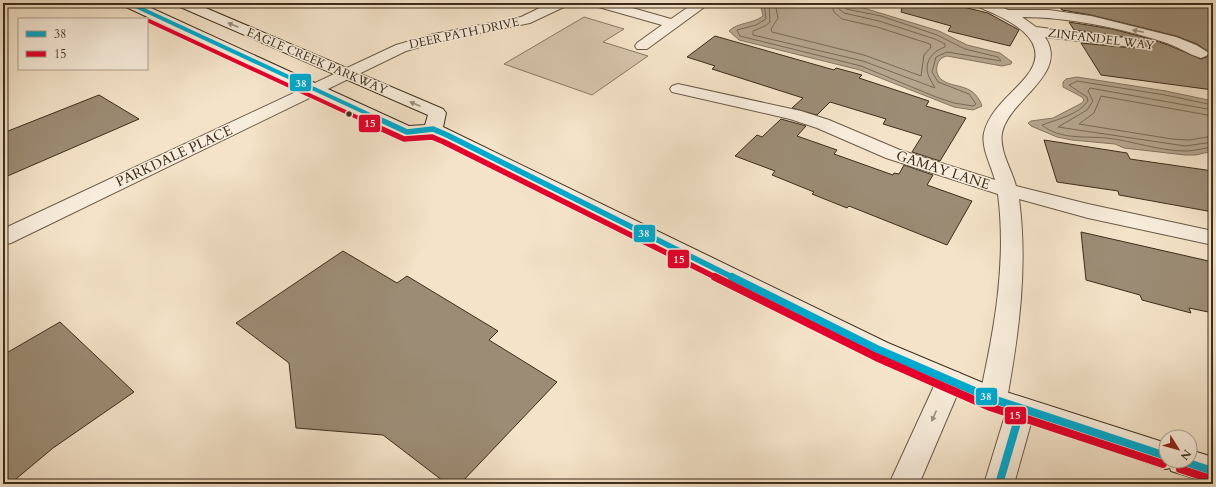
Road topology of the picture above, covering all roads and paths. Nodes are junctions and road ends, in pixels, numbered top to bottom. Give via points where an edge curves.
1 (128, 3) edge
2 (183, 3) edge
3 (561, 3) edge
4 (600, 3) edge
5 (703, 3) edge
6 (981, 3) edge
7 (1006, 14) junction
8 (673, 24) junction
9 (1030, 31) junction
10 (642, 46) dead end
11 (1207, 54) edge
12 (346, 74) junction
13 (315, 89) junction
14 (678, 89) dead end
15 (433, 129) junction
16 (1007, 190) junction
17 (3, 238) edge
18 (1213, 238) edge
19 (950, 381) junction
20 (993, 399) junction
21 (1021, 409) junction
22 (1158, 453) edge
23 (1198, 466) edge
24 (1213, 471) edge
25 (904, 484) edge
26 (999, 484) edge

1 - 13 street, EAGLE CREEK PARKWAY
12 -> 2 street, EAGLE CREEK PARKWAY
3 - 12 street, DEER PATH DRIVE via 525,20 412,44
4 - 8 street
5 - 8 street
6 - 7 street, ZINFANDEL WAY
7 - 9 street, ZINFANDEL WAY
11 -> 7 street, ZINFANDEL WAY via 1169,38 1076,17 1040,12
8 - 10 street
9 - 11 street, ZINFANDEL WAY
9 - 16 street via 1042,45 1042,66 1000,116 993,134 994,147
12 - 13 street, PARKDALE PLACE
15 -> 12 street, EAGLE CREEK PARKWAY via 436,113
13 - 15 street, EAGLE CREEK PARKWAY via 407,132
13 - 17 street, PARKDALE PLACE
14 - 16 street, GAMAY LANE via 795,115 824,124 893,154
15 - 19 street via 872,347
16 - 18 street, GAMAY LANE via 1088,211
16 - 20 street via 1013,253 1011,301
19 - 20 street
19 -> 25 street
20 - 21 street
21 - 22 street
21 - 26 street
23 - 24 street

